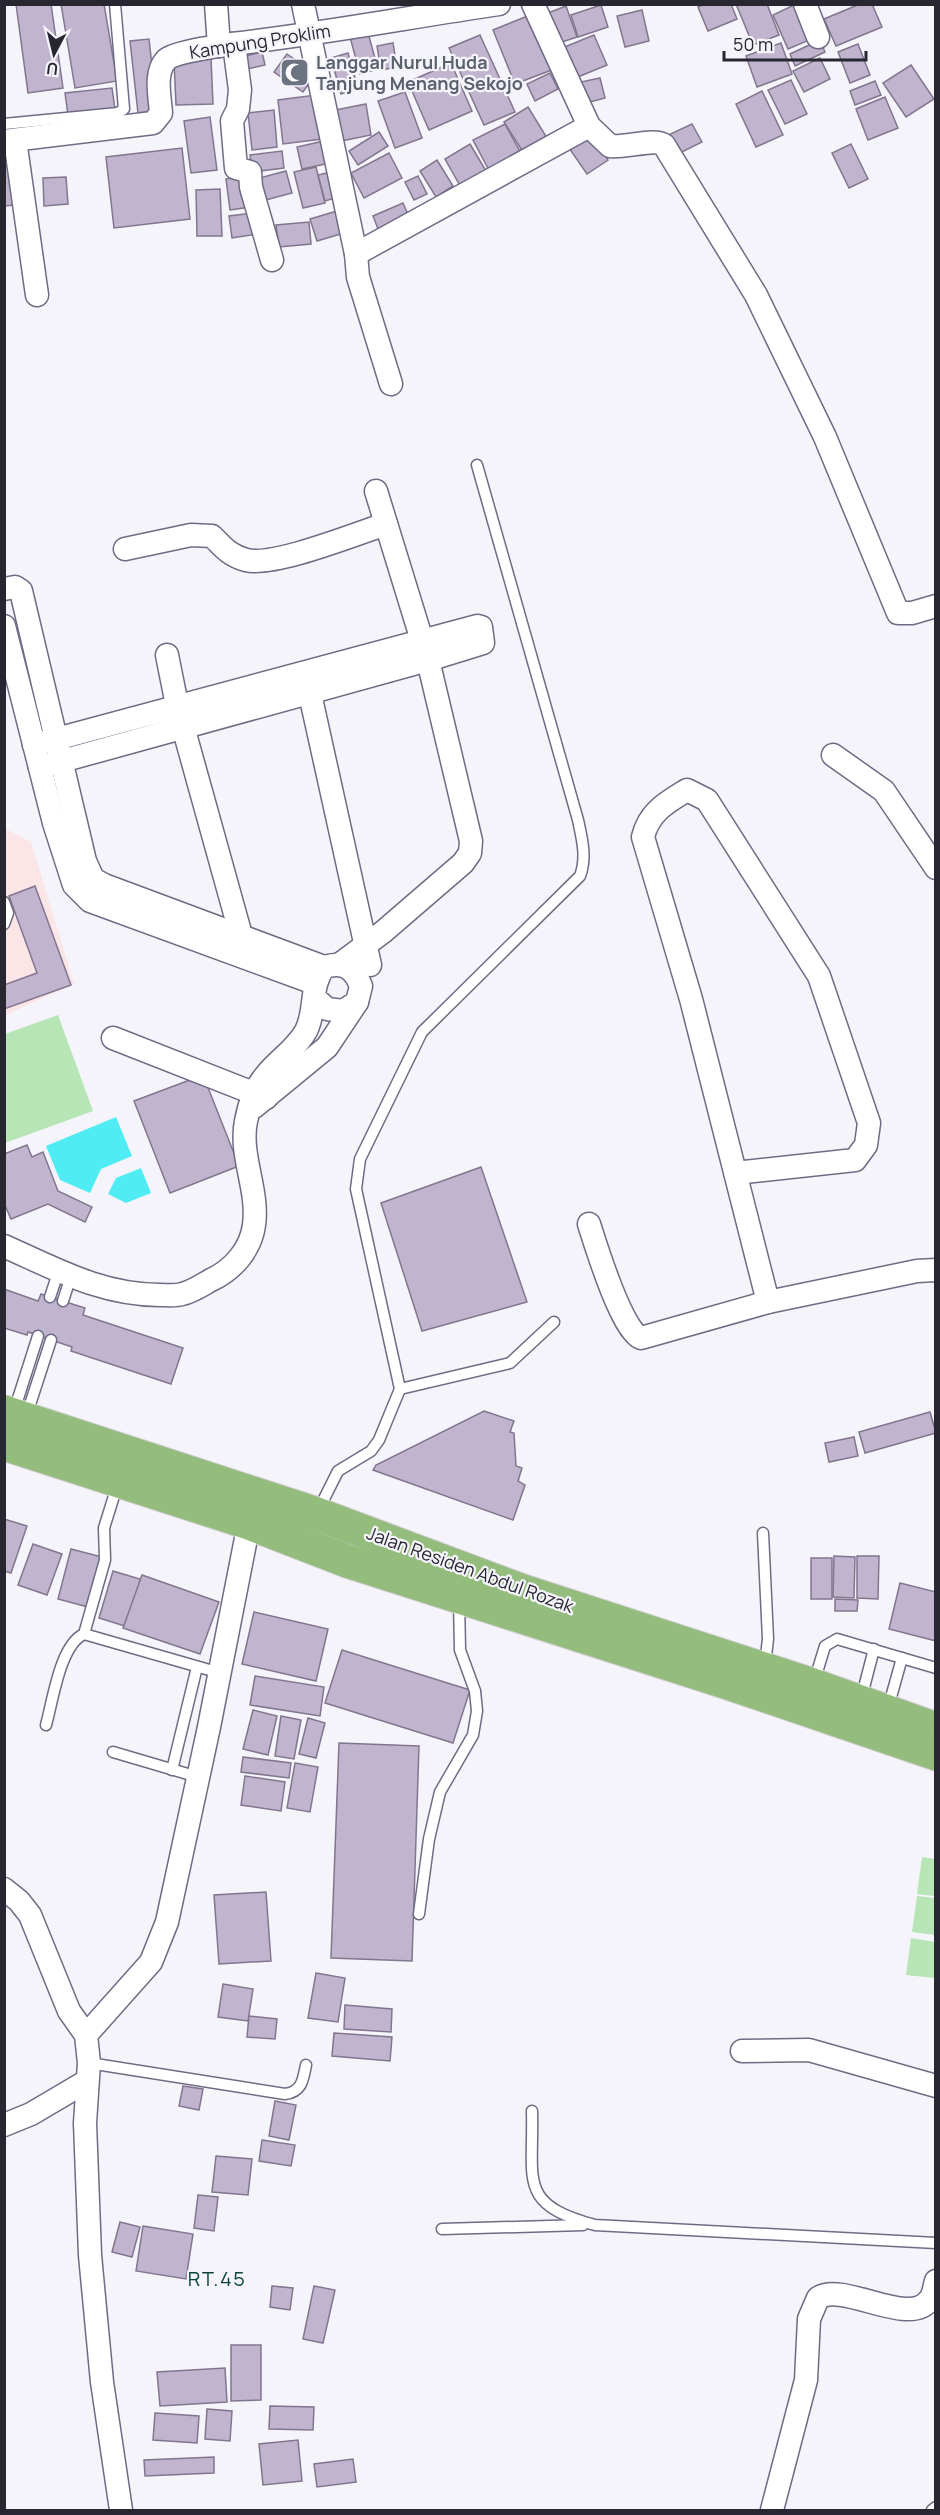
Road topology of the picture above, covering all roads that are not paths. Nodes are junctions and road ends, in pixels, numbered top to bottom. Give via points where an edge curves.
1 (115, 4) edge
2 (216, 4) edge
3 (303, 4) edge
4 (499, 4) edge
5 (533, 4) edge
6 (805, 4) edge
7 (454, 8) edge
8 (311, 34) junction
9 (819, 37) dead end
10 (226, 45) junction
11 (589, 126) junction
12 (8, 135) edge
13 (356, 254) junction
14 (272, 260) dead end
15 (37, 295) dead end
16 (391, 384) dead end
17 (477, 465) dead end
18 (375, 491) dead end
19 (386, 524) junction
20 (125, 549) dead end
21 (4, 589) edge
22 (936, 606) edge
23 (4, 626) edge
24 (425, 651) junction
25 (167, 655) dead end
26 (310, 694) junction
27 (177, 705) junction
28 (184, 727) junction
29 (58, 738) junction
30 (833, 755) dead end
31 (37, 756) junction
32 (63, 760) junction
33 (936, 868) edge
34 (86, 885) junction
35 (4, 902) edge
36 (156, 914) junction
37 (4, 924) edge
38 (242, 939) junction
39 (372, 947) junction
40 (323, 978) junction
41 (359, 994) junction
42 (113, 1038) dead end
43 (256, 1101) junction
44 (735, 1173) junction
45 (589, 1224) dead end
46 (4, 1246) edge
47 (936, 1270) edge
48 (65, 1273) junction
49 (50, 1297) dead end
50 (63, 1301) dead end
51 (768, 1302) junction
52 (554, 1322) dead end
53 (38, 1336) dead end
54 (51, 1340) dead end
55 (400, 1389) junction
56 (12, 1422) edge
57 (119, 1481) junction
58 (317, 1514) junction
59 (249, 1523) junction
60 (763, 1533) dead end
61 (459, 1596) junction
62 (84, 1634) junction
63 (874, 1649) junction
64 (902, 1658) junction
65 (936, 1668) edge
66 (206, 1670) junction
67 (764, 1671) junction
68 (813, 1685) junction
69 (874, 1707) junction
70 (46, 1725) dead end
71 (936, 1728) edge
72 (113, 1752) dead end
73 (936, 1754) edge
74 (172, 1770) junction
75 (194, 1776) junction
76 (4, 1889) edge
77 (419, 1914) dead end
78 (86, 2035) junction
79 (742, 2051) dead end
80 (306, 2065) dead end
81 (88, 2072) junction
82 (936, 2086) edge
83 (532, 2111) dead end
84 (4, 2126) edge
85 (595, 2225) junction
86 (442, 2229) dead end
87 (936, 2243) edge
88 (936, 2281) edge
89 (936, 2507) edge
90 (121, 2511) edge
91 (772, 2511) edge
92 (932, 2511) edge

1 - 12 lane via 124,109
2 - 10 street
3 - 8 street
4 - 7 street, Kampung Proklim
5 - 11 street
6 - 9 street
7 - 8 street, Kampung Proklim
8 - 10 street, Kampung Proklim
8 - 13 street
10 - 12 street, Kampung Proklim via 168,58 159,79 161,113 153,123
10 - 14 street via 240,90 232,122 236,168 250,172
11 - 13 street
11 - 22 street via 610,146 633,147 653,141 664,145 756,295 825,438 893,606 901,615
12 - 15 street
13 - 16 street via 358,276
17 - 55 lane via 578,820 583,867 580,876 422,1032 360,1159 356,1189
18 - 19 street
19 - 20 street via 268,559 248,561 230,554 212,536 191,535
19 - 24 street
21 - 29 street via 15,587 21,591
23 - 31 street
24 - 26 street
24 - 27 street
24 - 39 street via 471,842 470,853
25 - 27 street
26 - 28 street
26 - 39 street
27 - 28 street
27 - 29 street
28 - 32 street
28 - 38 street
29 - 31 street
29 - 32 street
30 - 33 street via 884,791
31 - 32 street
31 - 34 street via 54,823
32 - 34 street via 85,861
34 - 36 street via 104,885
35 - 37 lane via 8,913
36 - 38 street
36 - 40 street
38 - 40 street
39 - 40 street
39 - 41 street
40 - 41 street via 354,972
40 - 41 street via 327,1009 343,1011
40 - 43 street via 310,1022 300,1040 265,1075
41 - 43 street via 327,1047
42 - 43 street
43 - 48 street via 245,1143 255,1206 254,1226 249,1244 233,1266 182,1295 118,1293
44 - 44 street via 691,999 643,837 647,820 687,790 707,800 819,976 869,1123 866,1145 855,1160
44 - 51 street
45 - 51 street via 612,1290 635,1336 641,1338
46 - 48 street
47 - 51 street
48 - 49 lane
48 - 50 lane
52 - 55 lane via 510,1363
53 - 56 lane
54 - 56 lane
55 - 58 lane via 379,1440 371,1451 338,1471
56 - 57 highway, Jalan Residen Abdul Rozak
56 - 58 highway, Jalan Residen Abdul Rozak
57 - 59 highway, Jalan Residen Abdul Rozak
57 - 62 lane via 104,1528 105,1560
58 - 67 highway, Jalan Residen Abdul Rozak via 523,1591
59 - 61 highway, Jalan Residen Abdul Rozak via 347,1561
59 - 66 street
60 - 67 lane via 768,1639
61 - 73 highway, Jalan Residen Abdul Rozak
61 - 77 lane via 460,1650 475,1691 477,1711 473,1735 440,1792
62 - 66 lane
62 - 70 lane via 66,1654
63 - 64 lane
63 - 68 lane via 837,1639 831,1641 825,1646
63 - 69 lane
64 - 65 lane
64 - 69 lane
66 - 74 lane
66 - 75 street
67 - 68 highway, Jalan Residen Abdul Rozak
68 - 69 highway, Jalan Residen Abdul Rozak
69 - 71 highway, Jalan Residen Abdul Rozak
72 - 74 lane
74 - 75 lane
75 - 78 street via 166,1922 151,1962
76 - 78 street via 30,1915 69,2011
78 - 81 street
79 - 82 street via 809,2050
80 - 81 lane via 301,2086 285,2094
81 - 84 street via 30,2114
81 - 90 street via 85,2123 90,2255 102,2382
83 - 85 lane via 536,2193 555,2212
85 - 86 lane
85 - 87 lane
88 - 91 street via 932,2298 915,2307 883,2305 830,2293 815,2302 809,2319 806,2380
89 - 92 lane

